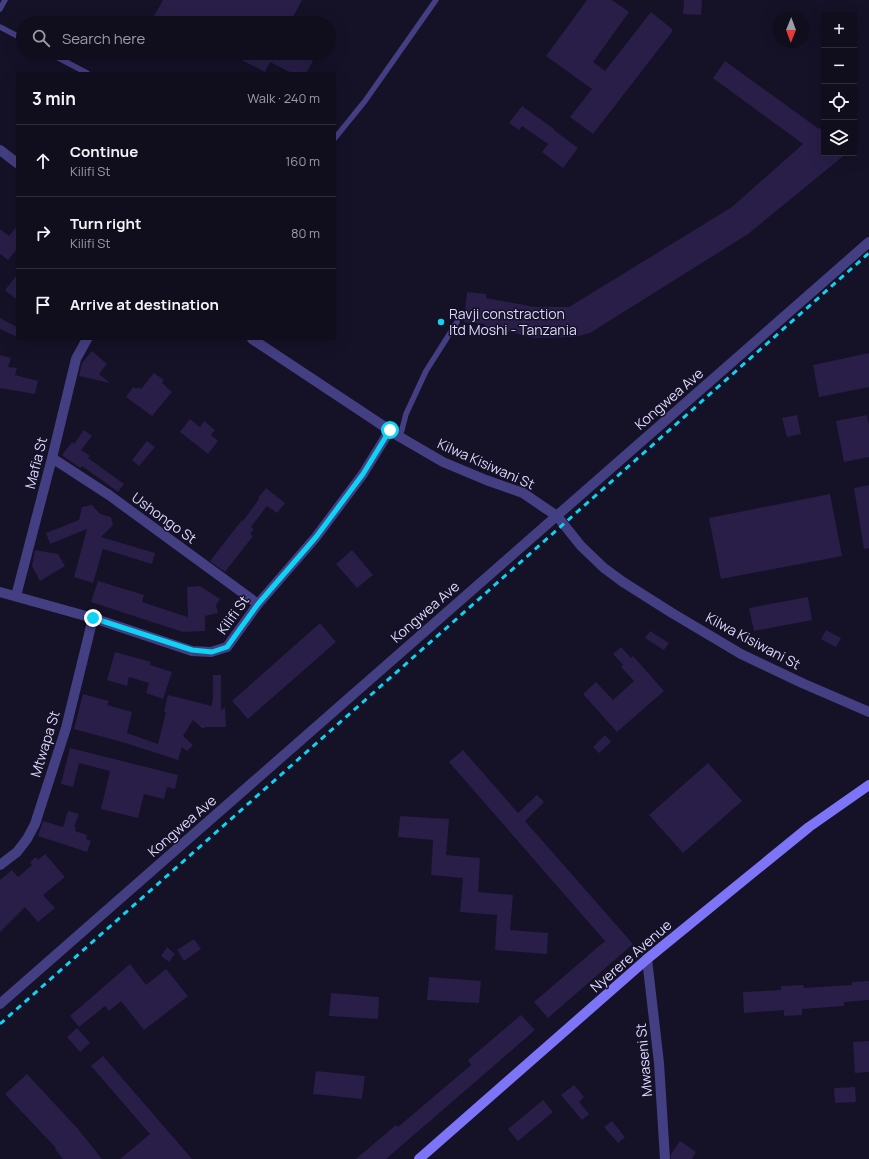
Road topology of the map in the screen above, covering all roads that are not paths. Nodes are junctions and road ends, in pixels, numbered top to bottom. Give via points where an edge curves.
1 (5, 0) edge
2 (436, 0) edge
3 (0, 9) edge
4 (0, 27) edge
5 (16, 35) edge
6 (62, 60) edge
7 (85, 72) edge
8 (336, 137) edge
9 (0, 150) edge
10 (16, 162) edge
11 (869, 242) edge
12 (457, 322) dead end
13 (86, 340) edge
14 (254, 340) edge
15 (390, 430) junction
16 (400, 437) junction
17 (52, 458) junction
18 (557, 516) junction
19 (0, 592) edge
20 (16, 596) junction
21 (258, 604) junction
22 (93, 618) junction
23 (869, 712) edge
24 (869, 785) edge
25 (0, 865) edge
26 (647, 959) junction
27 (0, 1004) edge
28 (419, 1159) edge
29 (664, 1159) edge

1 - 3 lane
2 - 8 lane via 365,101
4 - 5 lane
6 - 7 lane
9 - 10 street
11 - 18 street, Kongwea Ave
12 - 16 lane via 426,371 406,414
13 - 17 street, Mafia St via 76,359
14 - 15 street, Kilwa Kisiwani St
15 - 16 street, Kilwa Kisiwani St
15 - 21 street, Kilifi St via 363,474 316,537
16 - 18 street, Kilwa Kisiwani St via 443,462 523,493
17 - 20 street, Mafia St
17 - 21 street, Ushongo St via 109,495
18 - 23 street, Kilwa Kisiwani St via 581,546 623,582 741,654
18 - 27 street, Kongwea Ave
19 - 20 street, Kilifi St
20 - 22 street, Kilifi St
21 - 22 street, Kilifi St via 227,647 212,652 192,650
22 - 25 street, Mtwapa St via 66,728 35,824 17,852
24 - 26 street, Nyerere Avenue via 809,827
26 - 28 street, Nyerere Avenue
26 - 29 street, Mwaseni St via 659,1063

